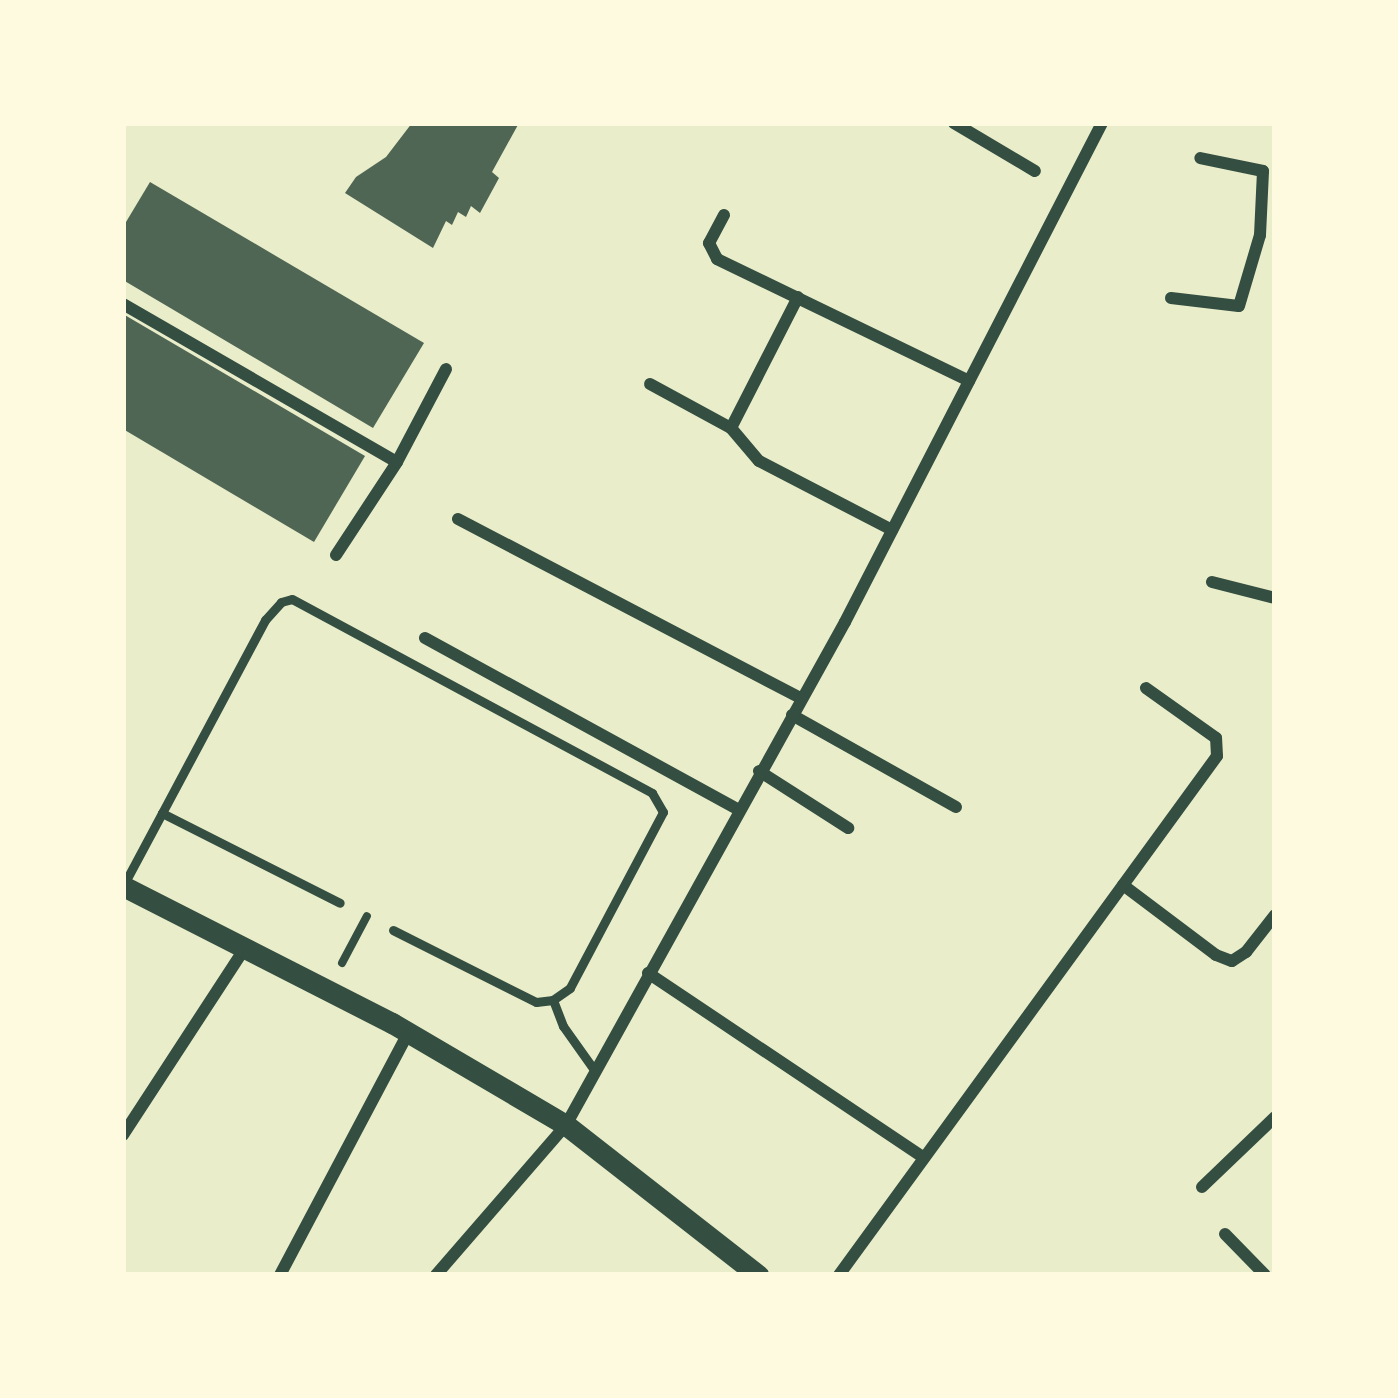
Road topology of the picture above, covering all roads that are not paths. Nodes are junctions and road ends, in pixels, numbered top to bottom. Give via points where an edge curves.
1 (955, 123) edge
2 (1102, 123) edge
3 (1200, 158) dead end
4 (1035, 170) dead end
5 (724, 215) dead end
6 (1268, 237) edge
7 (798, 297) junction
8 (1171, 298) dead end
9 (123, 304) edge
10 (446, 369) dead end
11 (969, 381) junction
12 (650, 384) dead end
13 (731, 428) junction
14 (397, 462) junction
15 (458, 520) dead end
16 (892, 530) junction
17 (336, 555) dead end
18 (1212, 582) dead end
19 (1275, 598) edge
20 (425, 638) dead end
21 (1146, 688) dead end
22 (801, 698) junction
23 (792, 715) junction
24 (759, 772) junction
25 (956, 807) dead end
26 (737, 809) junction
27 (162, 813) junction
28 (848, 828) dead end
29 (1123, 885) junction
30 (123, 886) edge
31 (340, 903) dead end
32 (1275, 915) edge
33 (393, 930) dead end
34 (245, 948) junction
35 (648, 973) junction
36 (553, 1000) junction
37 (408, 1033) junction
38 (595, 1072) junction
39 (1275, 1117) edge
40 (566, 1125) junction
41 (123, 1135) edge
42 (924, 1158) junction
43 (1202, 1187) dead end
44 (1225, 1234) dead end
45 (280, 1275) edge
46 (436, 1275) edge
47 (758, 1275) edge
48 (839, 1275) edge
49 (1265, 1275) edge

1 - 4 street
2 - 11 street
3 - 6 street via 1263,171
5 - 7 street via 709,243 712,254
6 - 8 street via 1239,306
7 - 11 street
7 - 13 street
9 - 14 street
10 - 14 street
11 - 16 street
12 - 13 street
13 - 16 street via 759,461
14 - 17 street
15 - 22 street
16 - 22 street
18 - 19 street
20 - 26 street
21 - 29 street via 1208,730 1220,749
22 - 23 street
23 - 24 street
23 - 25 street
24 - 26 street
24 - 28 street
26 - 35 street
27 - 30 lane
27 - 31 lane
27 - 36 lane via 265,620 292,599 658,801 662,822 570,988
29 - 32 street via 1232,961
29 - 42 street
30 - 34 street
33 - 36 lane via 536,1002
34 - 37 street
34 - 41 street
35 - 38 street
35 - 42 street
36 - 38 lane
37 - 40 street
37 - 45 street
38 - 40 street
39 - 43 street
40 - 46 street
40 - 47 street
42 - 48 street
44 - 49 street

